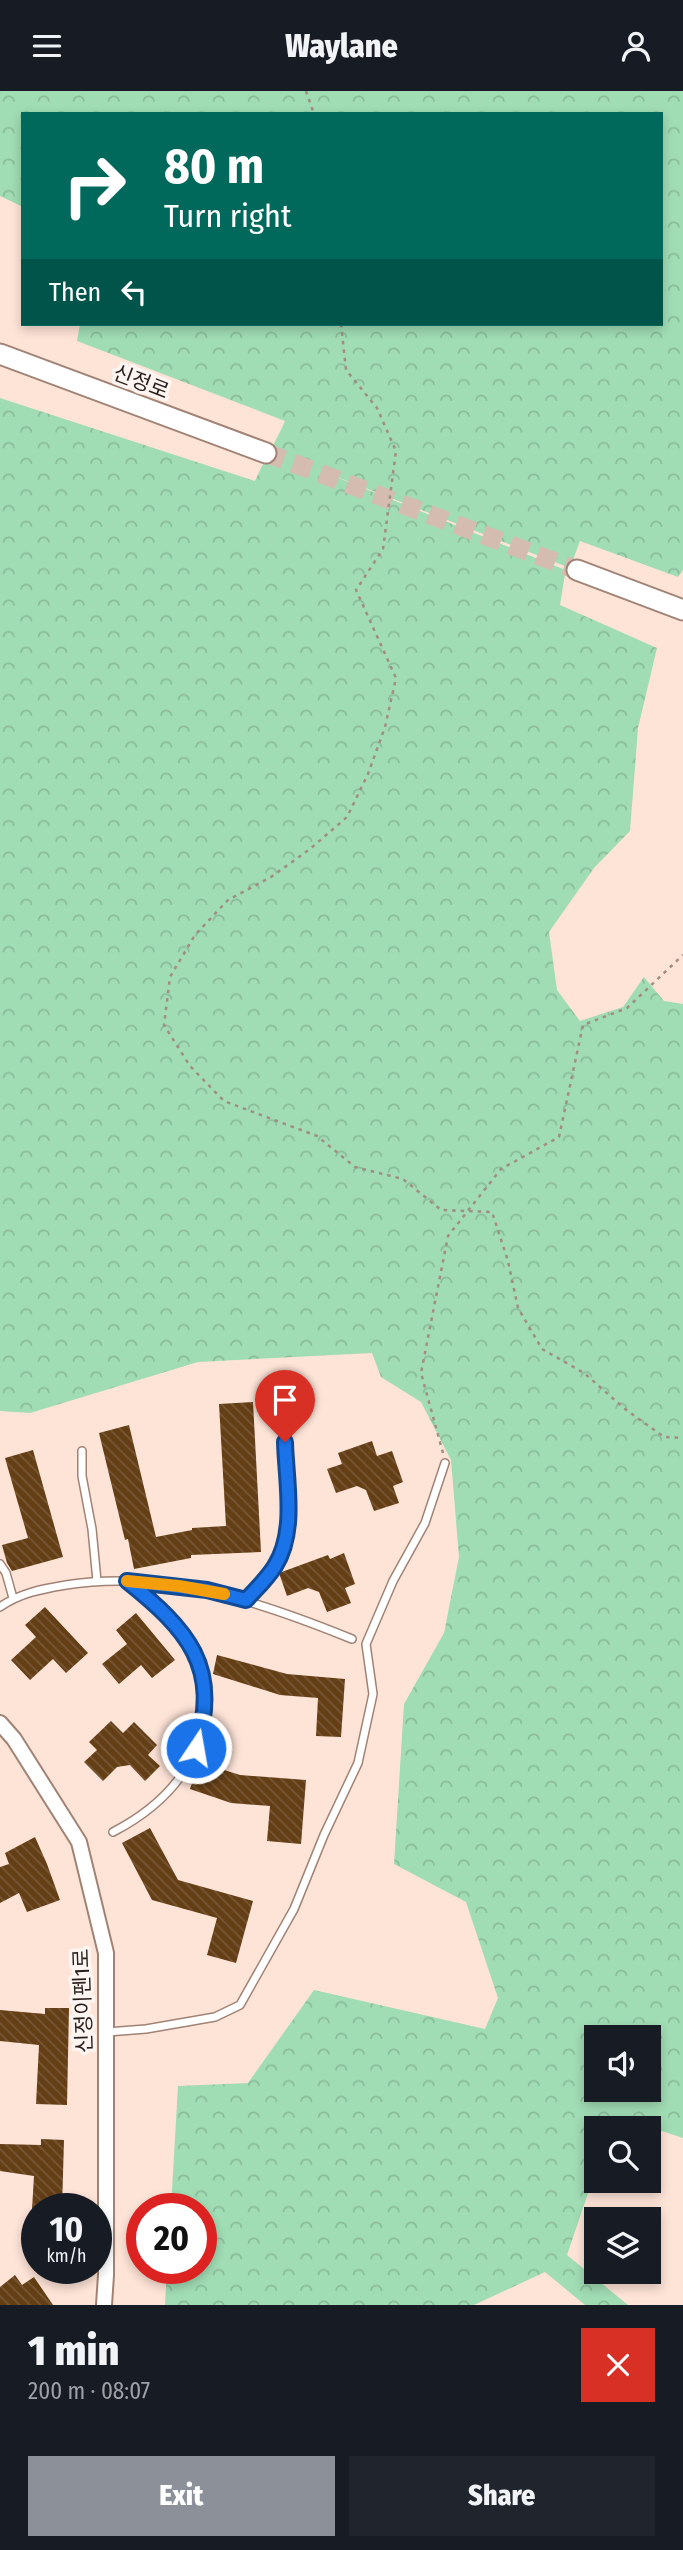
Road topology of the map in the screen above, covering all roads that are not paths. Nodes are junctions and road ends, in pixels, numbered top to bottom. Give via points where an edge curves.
1 (0, 354) edge
2 (266, 453) tunnel mouth
3 (577, 570) tunnel mouth
4 (683, 596) edge
5 (649, 597) junction
6 (683, 610) edge
7 (284, 1415) dead end
8 (82, 1451) dead end
9 (445, 1463) road end
10 (0, 1564) edge
11 (97, 1581) junction
12 (127, 1581) junction
13 (13, 1598) junction
14 (246, 1600) junction
15 (0, 1607) edge
16 (352, 1639) dead end
17 (0, 1723) edge
18 (113, 1832) dead end
19 (106, 2032) junction
20 (104, 2305) edge

1 - 2 main road, 신정로
3 - 5 main road
4 - 5 main road
5 - 6 main road
7 - 14 lane via 285,1541 276,1564
8 - 11 lane
9 - 19 lane via 425,1523 366,1644 373,1694 358,1763 294,1909 240,2005 215,2017
10 - 13 lane
11 - 12 lane
11 - 13 lane
12 - 14 lane via 207,1590
12 - 18 lane via 159,1608 195,1651 202,1672 203,1723 191,1759 168,1792 146,1814
13 - 15 lane
14 - 16 lane
17 - 19 street, 신정이펜1로 via 79,1842 106,1953
19 - 20 street, 신정이펜1로

